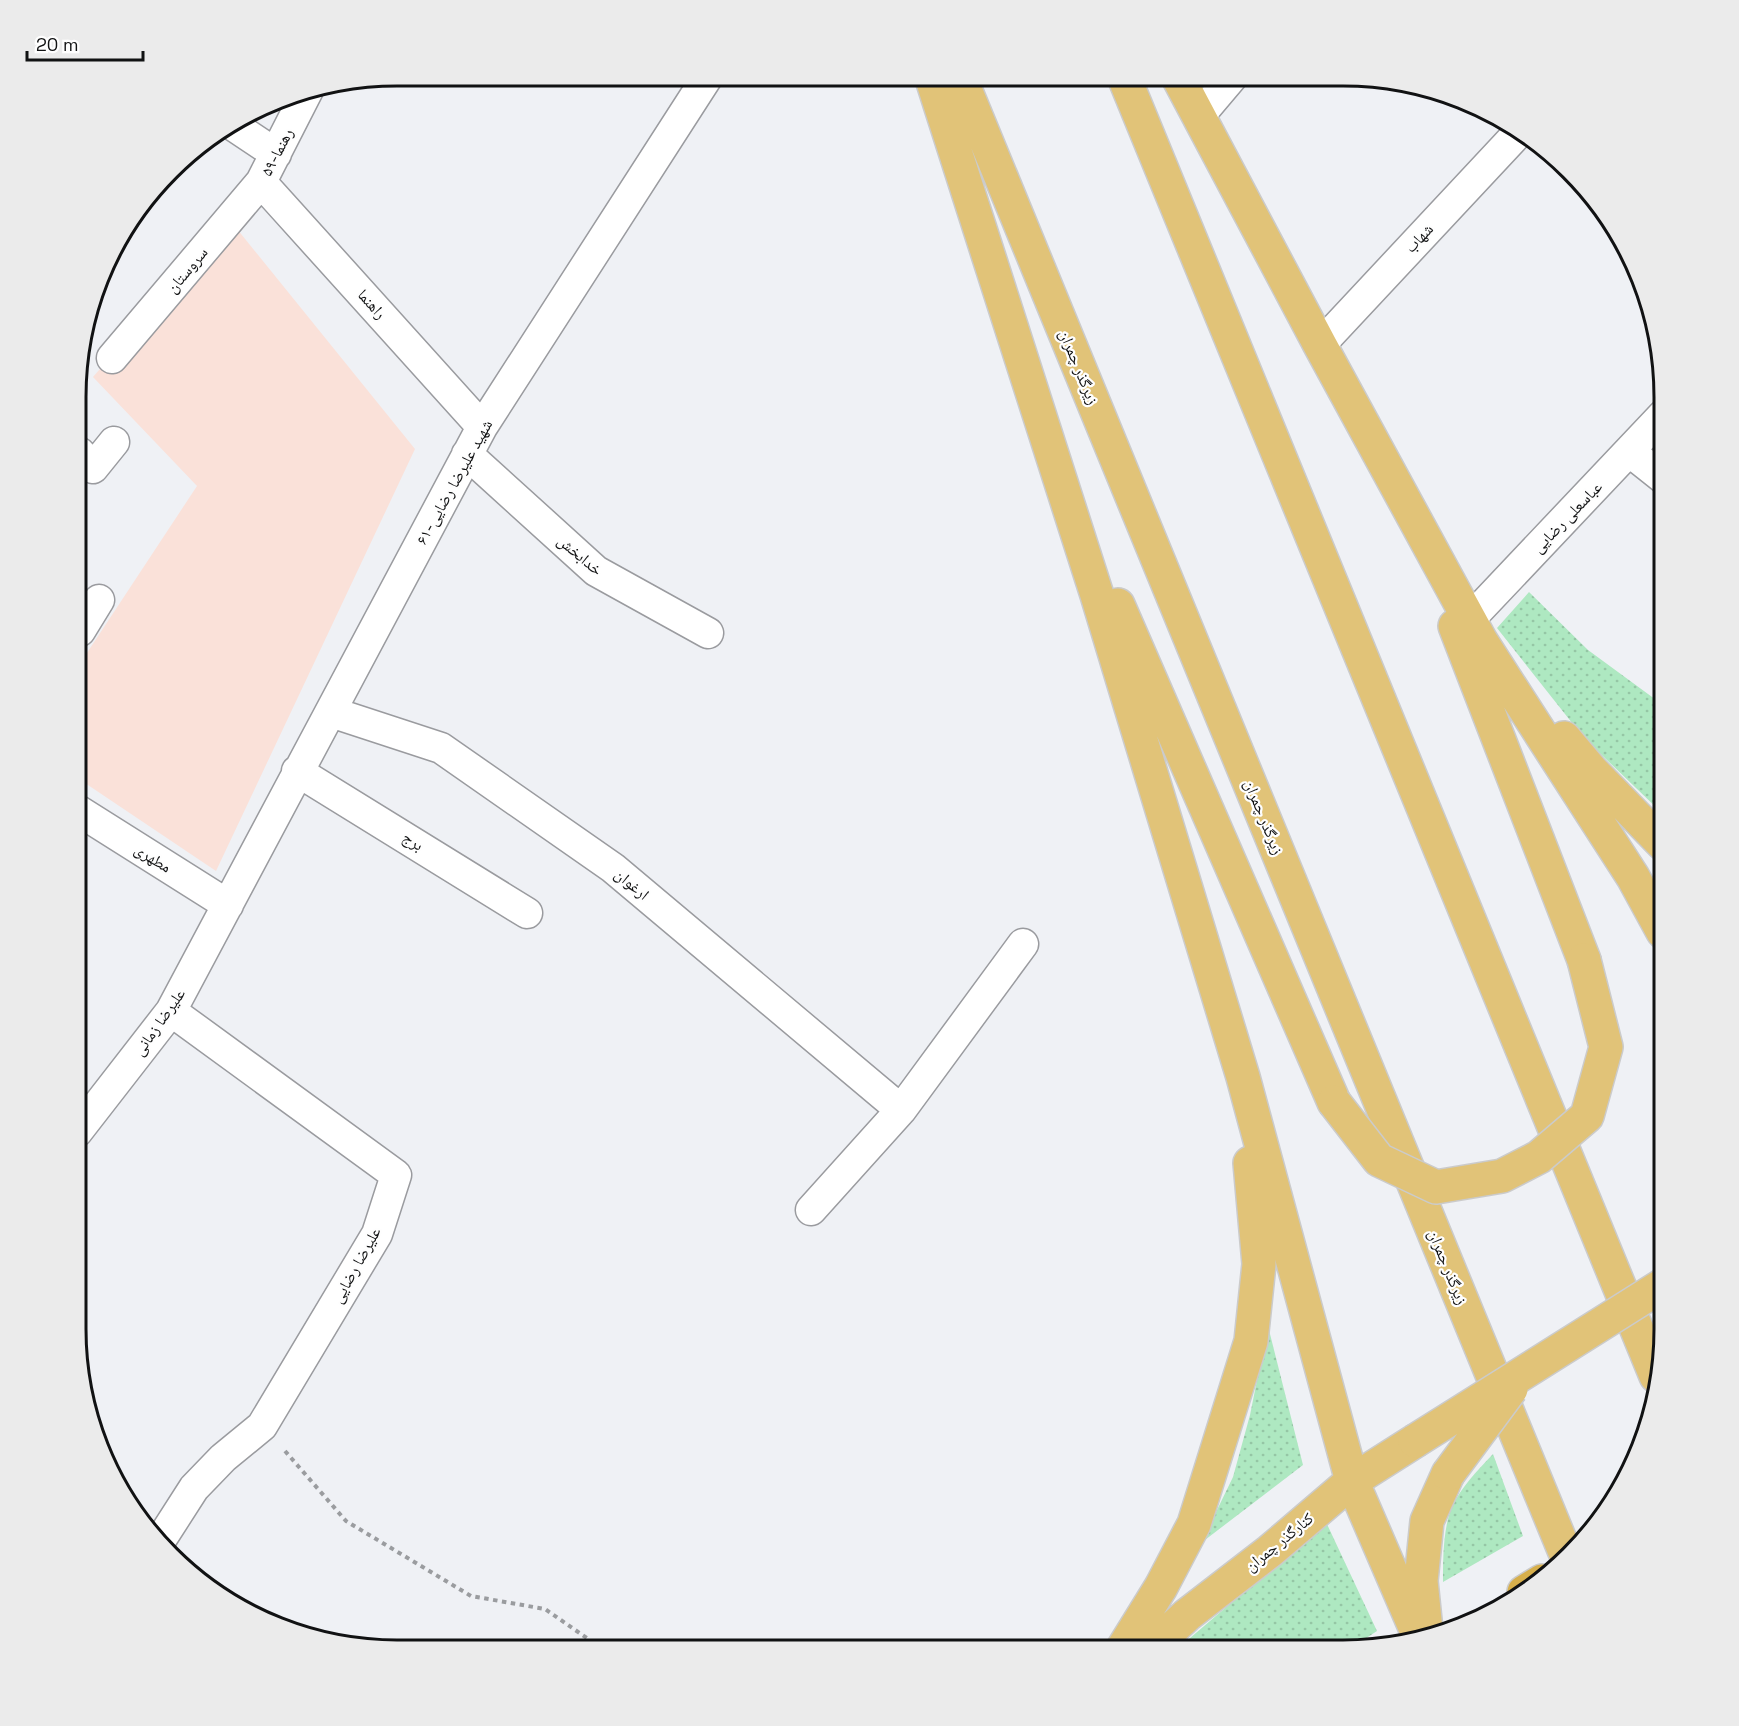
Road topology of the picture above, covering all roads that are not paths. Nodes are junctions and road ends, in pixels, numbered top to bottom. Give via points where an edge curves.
1 (702, 86) edge
2 (934, 86) edge
3 (964, 86) edge
4 (1128, 86) edge
5 (1183, 86) edge
6 (1224, 86) edge
7 (303, 100) edge
8 (1199, 116) junction
9 (238, 129) edge
10 (1514, 137) edge
11 (276, 154) junction
12 (261, 182) junction
13 (1320, 345) junction
14 (112, 358) dead end
15 (1654, 426) edge
16 (482, 427) junction
17 (114, 442) dead end
18 (1050, 450) junction
19 (1629, 452) junction
20 (467, 454) junction
21 (86, 459) edge
22 (1654, 471) edge
23 (1407, 502) junction
24 (99, 600) dead end
25 (86, 621) edge
26 (1476, 630) junction
27 (708, 633) dead end
28 (331, 712) junction
29 (297, 771) junction
30 (86, 815) edge
31 (1654, 835) edge
32 (228, 905) junction
33 (527, 913) dead end
34 (1654, 916) edge
35 (1023, 944) dead end
36 (171, 1011) junction
37 (1243, 1077) junction
38 (901, 1110) junction
39 (86, 1120) edge
40 (811, 1210) dead end
41 (1654, 1291) edge
42 (1654, 1302) edge
43 (1619, 1312) junction
44 (1651, 1365) edge
45 (1523, 1373) junction
46 (1353, 1481) junction
47 (164, 1536) edge
48 (1563, 1548) edge
49 (1426, 1629) edge
50 (1417, 1632) edge
51 (1128, 1640) edge
52 (1160, 1640) edge

1 - 16 street, ۶۱-شهید علیرضا رضایی
2 - 18 main road
3 - 48 main road, زیرگذر چمران
4 - 44 main road
5 - 8 main road
6 - 8 street
7 - 11 street, ۵۹-رهنما
8 - 13 main road
9 - 11 street
10 - 13 street, شهاب
11 - 12 street, ۵۹-رهنما
12 - 14 street, سروستان
12 - 16 street, راهنما
13 - 23 main road
15 - 19 street, عباسعلی رضایی
16 - 20 street, ۶۱-شهید علیرضا رضایی
17 - 21 street via 93,468
18 - 23 main road, bridge via 1334,1102 1379,1160 1436,1187 1502,1176 1539,1157 1587,1116 1606,1047 1584,960
18 - 37 main road
19 - 22 street
19 - 26 street, عباسعلی رضایی
20 - 27 street, خدابخش via 596,571
20 - 28 street, ۶۱-شهید علیرضا رضایی
23 - 26 main road
24 - 25 street
26 - 31 main road via 1591,770
26 - 34 main road
28 - 29 street, ۶۱-شهید علیرضا رضایی
28 - 38 street, ارغوان via 441,748 603,861
29 - 32 street, ۶۱-شهید علیرضا رضایی
29 - 33 street, برج
30 - 32 street, مطهری
32 - 36 street, علیرضا زمانی
35 - 38 street
36 - 39 street, علیرضا زمانی
36 - 47 street, علیرضا رضایی via 396,1175 376,1234 262,1426 194,1488
37 - 46 main road
37 - 51 main road via 1259,1264 1251,1341 1194,1524
38 - 40 street
41 - 43 main road, کنارگذر چمران, bridge
42 - 43 main road, bridge
43 - 45 main road, کنارگذر چمران, bridge
45 - 46 main road, کنارگذر چمران, bridge
45 - 49 main road, bridge via 1448,1474 1427,1521 1421,1581
46 - 50 main road
46 - 52 main road, کنارگذر چمران

